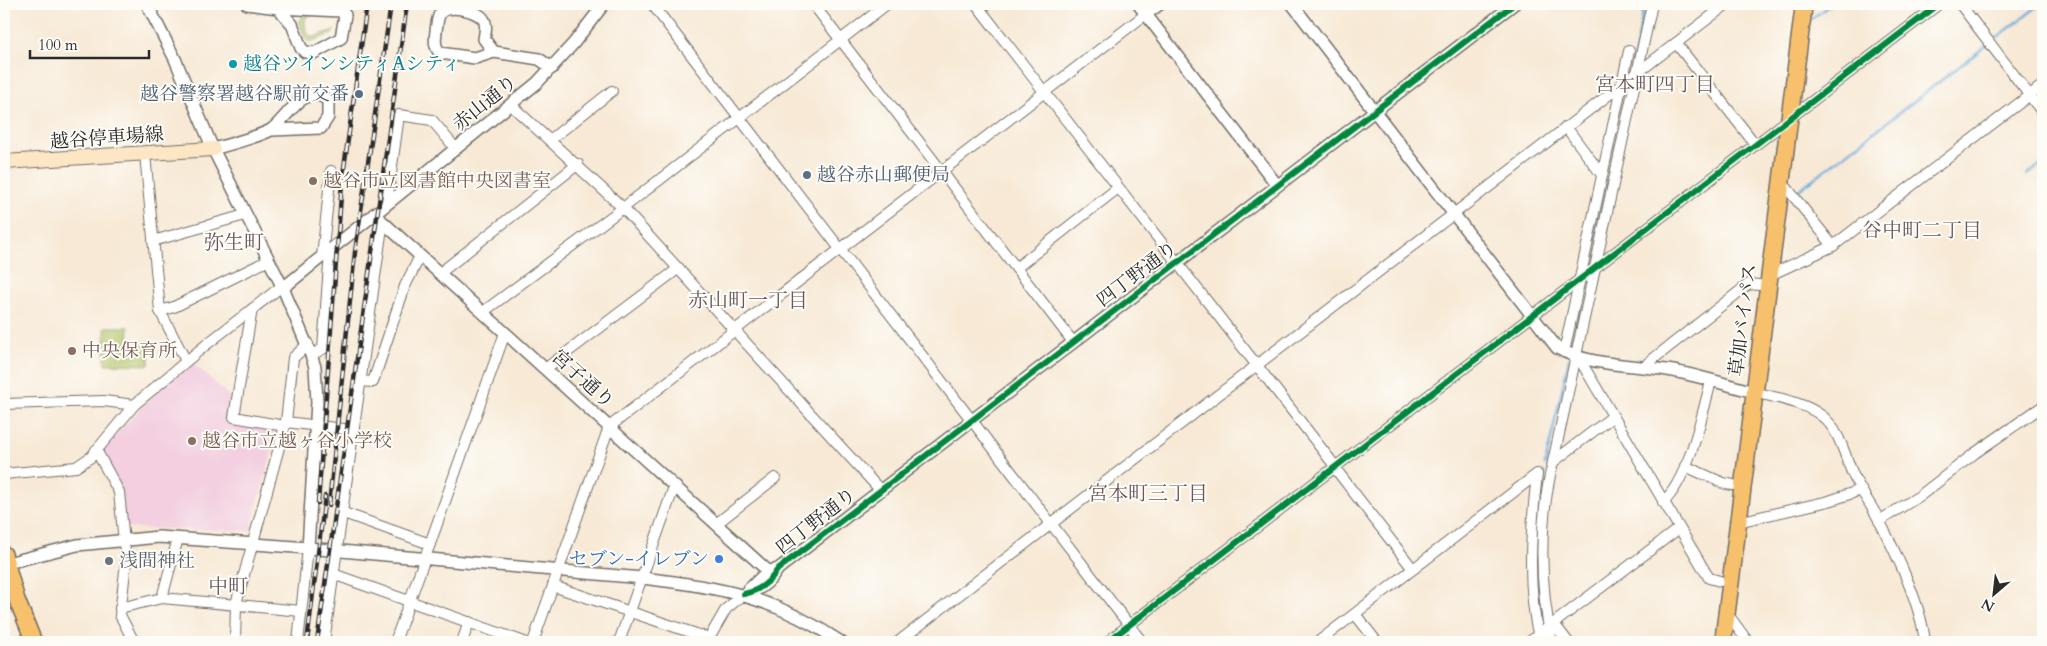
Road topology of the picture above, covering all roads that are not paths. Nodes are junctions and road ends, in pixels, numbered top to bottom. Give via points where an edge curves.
1 (147, 4) edge
2 (247, 4) edge
3 (604, 4) edge
4 (652, 4) edge
5 (813, 4) edge
6 (887, 4) edge
7 (976, 4) edge
8 (1138, 4) edge
9 (1160, 4) edge
10 (1514, 4) edge
11 (1652, 4) edge
12 (1727, 4) edge
13 (1793, 4) edge
14 (1804, 4) edge
15 (1938, 4) edge
16 (1960, 4) edge
17 (1297, 5) edge
18 (301, 6) edge
19 (278, 8) junction
20 (348, 8) edge
21 (1146, 14) junction
22 (292, 24) junction
23 (841, 39) junction
24 (1676, 43) junction
25 (1629, 51) dead end
26 (494, 52) junction
27 (552, 68) junction
28 (1637, 72) junction
29 (1622, 83) junction
30 (2043, 85) edge
31 (612, 91) dead end
32 (1044, 93) junction
33 (2030, 95) junction
34 (511, 106) junction
35 (1375, 111) junction
36 (2043, 113) edge
37 (287, 114) junction
38 (739, 119) junction
39 (1783, 123) junction
40 (1566, 127) junction
41 (272, 130) junction
42 (299, 130) junction
43 (550, 140) junction
44 (1755, 144) junction
45 (213, 149) junction
46 (456, 149) junction
47 (145, 154) junction
48 (4, 162) edge
49 (578, 164) junction
50 (942, 170) junction
51 (331, 171) dead end
52 (1602, 174) junction
53 (1277, 185) junction
54 (1781, 187) junction
55 (1118, 188) junction
56 (387, 202) junction
57 (623, 208) junction
58 (374, 214) junction
59 (1454, 214) junction
60 (245, 215) junction
61 (384, 223) junction
62 (153, 242) junction
63 (1833, 246) junction
64 (840, 249) junction
65 (326, 254) junction
66 (420, 256) junction
67 (269, 260) junction
68 (1178, 262) junction
69 (679, 268) junction
70 (1016, 268) junction
71 (1595, 268) junction
72 (440, 273) junction
73 (1580, 278) junction
74 (1764, 280) junction
75 (283, 287) junction
76 (252, 309) junction
77 (160, 311) junction
78 (483, 312) junction
79 (1531, 315) junction
80 (734, 331) junction
81 (505, 334) junction
82 (1073, 342) junction
83 (310, 350) junction
84 (1565, 352) junction
85 (1577, 355) junction
86 (186, 361) junction
87 (1257, 365) junction
88 (545, 368) junction
89 (1647, 368) junction
90 (359, 381) junction
91 (1711, 381) junction
92 (1749, 391) junction
93 (4, 404) edge
94 (134, 405) junction
95 (2043, 406) edge
96 (1612, 417) junction
97 (970, 420) junction
98 (285, 424) junction
99 (317, 425) junction
100 (609, 427) junction
101 (352, 430) junction
102 (96, 450) junction
103 (1553, 462) junction
104 (1335, 466) junction
105 (1685, 466) junction
106 (4, 474) edge
107 (775, 478) dead end
108 (1733, 485) junction
109 (674, 486) junction
110 (880, 490) junction
111 (1861, 490) junction
112 (1663, 502) junction
113 (341, 512) junction
114 (1879, 521) junction
115 (1738, 522) junction
116 (716, 524) junction
117 (1051, 524) junction
118 (1678, 529) junction
119 (178, 538) junction
120 (125, 539) junction
121 (251, 543) junction
122 (430, 544) junction
123 (308, 548) junction
124 (335, 550) junction
125 (425, 559) junction
126 (4, 561) edge
127 (1413, 569) junction
128 (773, 570) junction
129 (558, 571) junction
130 (332, 574) junction
131 (642, 578) junction
132 (1720, 581) junction
133 (553, 586) junction
134 (744, 594) junction
135 (162, 598) junction
136 (411, 600) junction
137 (236, 604) junction
138 (120, 608) junction
139 (301, 611) junction
140 (630, 612) junction
141 (1355, 614) junction
142 (1726, 616) junction
143 (469, 622) junction
144 (1129, 625) junction
145 (1552, 627) junction
146 (1539, 639) edge
147 (708, 640) edge
148 (34, 642) edge
149 (134, 642) edge
150 (235, 642) edge
151 (298, 642) edge
152 (324, 642) edge
153 (395, 642) edge
154 (462, 642) edge
155 (524, 642) edge
156 (533, 642) edge
157 (619, 642) edge
158 (841, 642) edge
159 (898, 642) edge
160 (1107, 642) edge
161 (1142, 642) edge
162 (1318, 642) edge
163 (1377, 642) edge
164 (1529, 642) edge
165 (1552, 642) edge
166 (1568, 642) edge
167 (1713, 642) edge
168 (1723, 642) edge
169 (1748, 642) edge
170 (1925, 642) edge

1 - 45 street via 175,59
2 - 19 street
3 - 27 street, 赤山通り
4 - 38 street
5 - 23 street
6 - 23 street
7 - 32 street
8 - 21 street
9 - 21 street
10 - 35 street, 四丁野通り
11 - 28 street
12 - 24 street
13 - 39 highway, 草加バイパス
14 - 39 highway, 草加バイパス
15 - 39 street
16 - 33 street
17 - 35 street
18 - 19 street
18 - 20 street
18 - 22 street
19 - 22 street
20 - 22 street via 341,38 314,53 301,48
21 - 32 street
21 - 53 street
23 - 38 street
23 - 50 street
24 - 28 street
24 - 44 street
25 - 29 street
26 - 26 street via 475,58 440,53 434,42 438,16 449,8 473,12 483,18 486,25 484,39
26 - 27 street via 539,59
27 - 34 street, 赤山通り
28 - 29 street
28 - 71 street
29 - 40 street
29 - 52 street
30 - 33 street
31 - 43 street
32 - 50 street
32 - 55 street
33 - 36 street
33 - 63 street
34 - 43 street
34 - 46 street, 赤山通り
35 - 53 street, 四丁野通り
35 - 59 street
37 - 41 street
37 - 42 street via 290,124
37 - 42 street via 292,106 308,96 328,101 325,125 317,130
38 - 57 street
38 - 64 street
39 - 44 street
39 - 54 highway, 草加バイパス
39 - 74 highway, 草加バイパス
40 - 52 street
40 - 59 street
41 - 42 street
41 - 45 street
43 - 49 street
44 - 71 street
45 - 47 main road, 越谷停車場線
45 - 60 street
46 - 56 street, 赤山通り
46 - 56 street via 432,120 399,115
47 - 48 main road, 越谷停車場線
47 - 62 street
49 - 57 street
49 - 72 street
50 - 64 street
50 - 70 street
51 - 65 street
52 - 73 street
53 - 68 street, 四丁野通り
54 - 63 street via 1787,188
54 - 74 highway, 草加バイパス
55 - 68 street
55 - 70 street
56 - 58 street, 赤山通り
57 - 69 street
57 - 78 street
58 - 61 street, 宮子通り
58 - 65 street, 赤山通り
59 - 79 street
59 - 87 street
60 - 62 street
60 - 67 street
61 - 66 street, 宮子通り
61 - 90 street
62 - 77 street
63 - 74 street
64 - 80 street
64 - 97 street
65 - 75 street, 赤山通り
65 - 83 street via 323,349
66 - 72 street, 宮子通り
66 - 90 street via 405,286 372,382
67 - 75 street
67 - 77 street
68 - 82 street, 四丁野通り
68 - 87 street
69 - 80 street
69 - 88 street
70 - 82 street
71 - 73 street
71 - 85 street
72 - 78 street, 宮子通り
73 - 79 street
73 - 84 street
74 - 89 street via 1749,284 1648,363
74 - 92 highway, 草加バイパス
75 - 76 street
75 - 83 street
76 - 86 street
76 - 98 street via 234,416
77 - 86 street
78 - 81 street, 宮子通り
79 - 84 street via 1557,348
79 - 104 street
80 - 100 street
80 - 110 street
81 - 88 street, 宮子通り
81 - 122 street
82 - 97 street, 四丁野通り
83 - 98 street via 293,358
83 - 99 street via 316,381
84 - 85 street
85 - 89 street
85 - 96 street
85 - 103 street
86 - 94 street
87 - 104 street
87 - 117 street
88 - 100 street, 宮子通り
89 - 91 street
90 - 101 street
91 - 92 street
91 - 105 street via 1696,439
92 - 108 highway, 草加バイパス
92 - 111 street via 1811,409 1826,420 1838,437
92 - 115 highway, 草加バイパス
93 - 94 street via 104,401
94 - 102 street
95 - 114 street via 1921,495
96 - 103 street
96 - 112 street
97 - 110 street, 四丁野通り
97 - 117 street
98 - 99 street
98 - 121 street
99 - 101 street
99 - 123 street
100 - 109 street, 宮子通り
100 - 129 street
101 - 113 street
102 - 106 street via 76,467
102 - 120 street via 119,492
103 - 145 street via 1542,555
104 - 127 street
104 - 144 street
105 - 108 street
105 - 112 street
107 - 116 street
108 - 132 highway, 草加バイパス
109 - 116 street, 宮子通り
109 - 131 street
110 - 128 street, 四丁野通り
111 - 114 street
111 - 115 street via 1829,501
112 - 118 street
113 - 122 street
113 - 124 street
114 - 170 street via 1896,555 1923,626
115 - 142 highway, 草加バイパス
116 - 128 street, 宮子通り
117 - 144 street
117 - 159 street
118 - 132 street via 1709,578
118 - 145 street
119 - 120 street
119 - 121 street
119 - 135 street
120 - 126 street via 77,545
120 - 138 street via 126,562
121 - 123 street
121 - 137 street
122 - 125 street
123 - 124 street
123 - 139 street
124 - 125 street
124 - 130 street
125 - 129 street
125 - 136 street
126 - 148 main road
127 - 141 street
127 - 146 street via 1537,474 1532,560
128 - 134 street, 四丁野通り
129 - 131 street
129 - 133 street
130 - 136 street
130 - 152 street
131 - 134 street
131 - 140 street
132 - 167 highway, 草加バイパス
133 - 140 street
133 - 156 street
134 - 147 street, 四丁野通り via 726,609
134 - 158 street via 791,613
135 - 137 street
135 - 138 street
136 - 143 street
136 - 153 street
137 - 139 street
137 - 150 street
138 - 149 street via 120,618
139 - 151 street
140 - 147 street
140 - 157 street
141 - 162 street
141 - 163 street
142 - 168 highway, 草加バイパス
142 - 169 street
143 - 154 street
143 - 155 street
144 - 160 street
144 - 161 street
145 - 146 street
145 - 165 street
145 - 166 street
146 - 164 street

